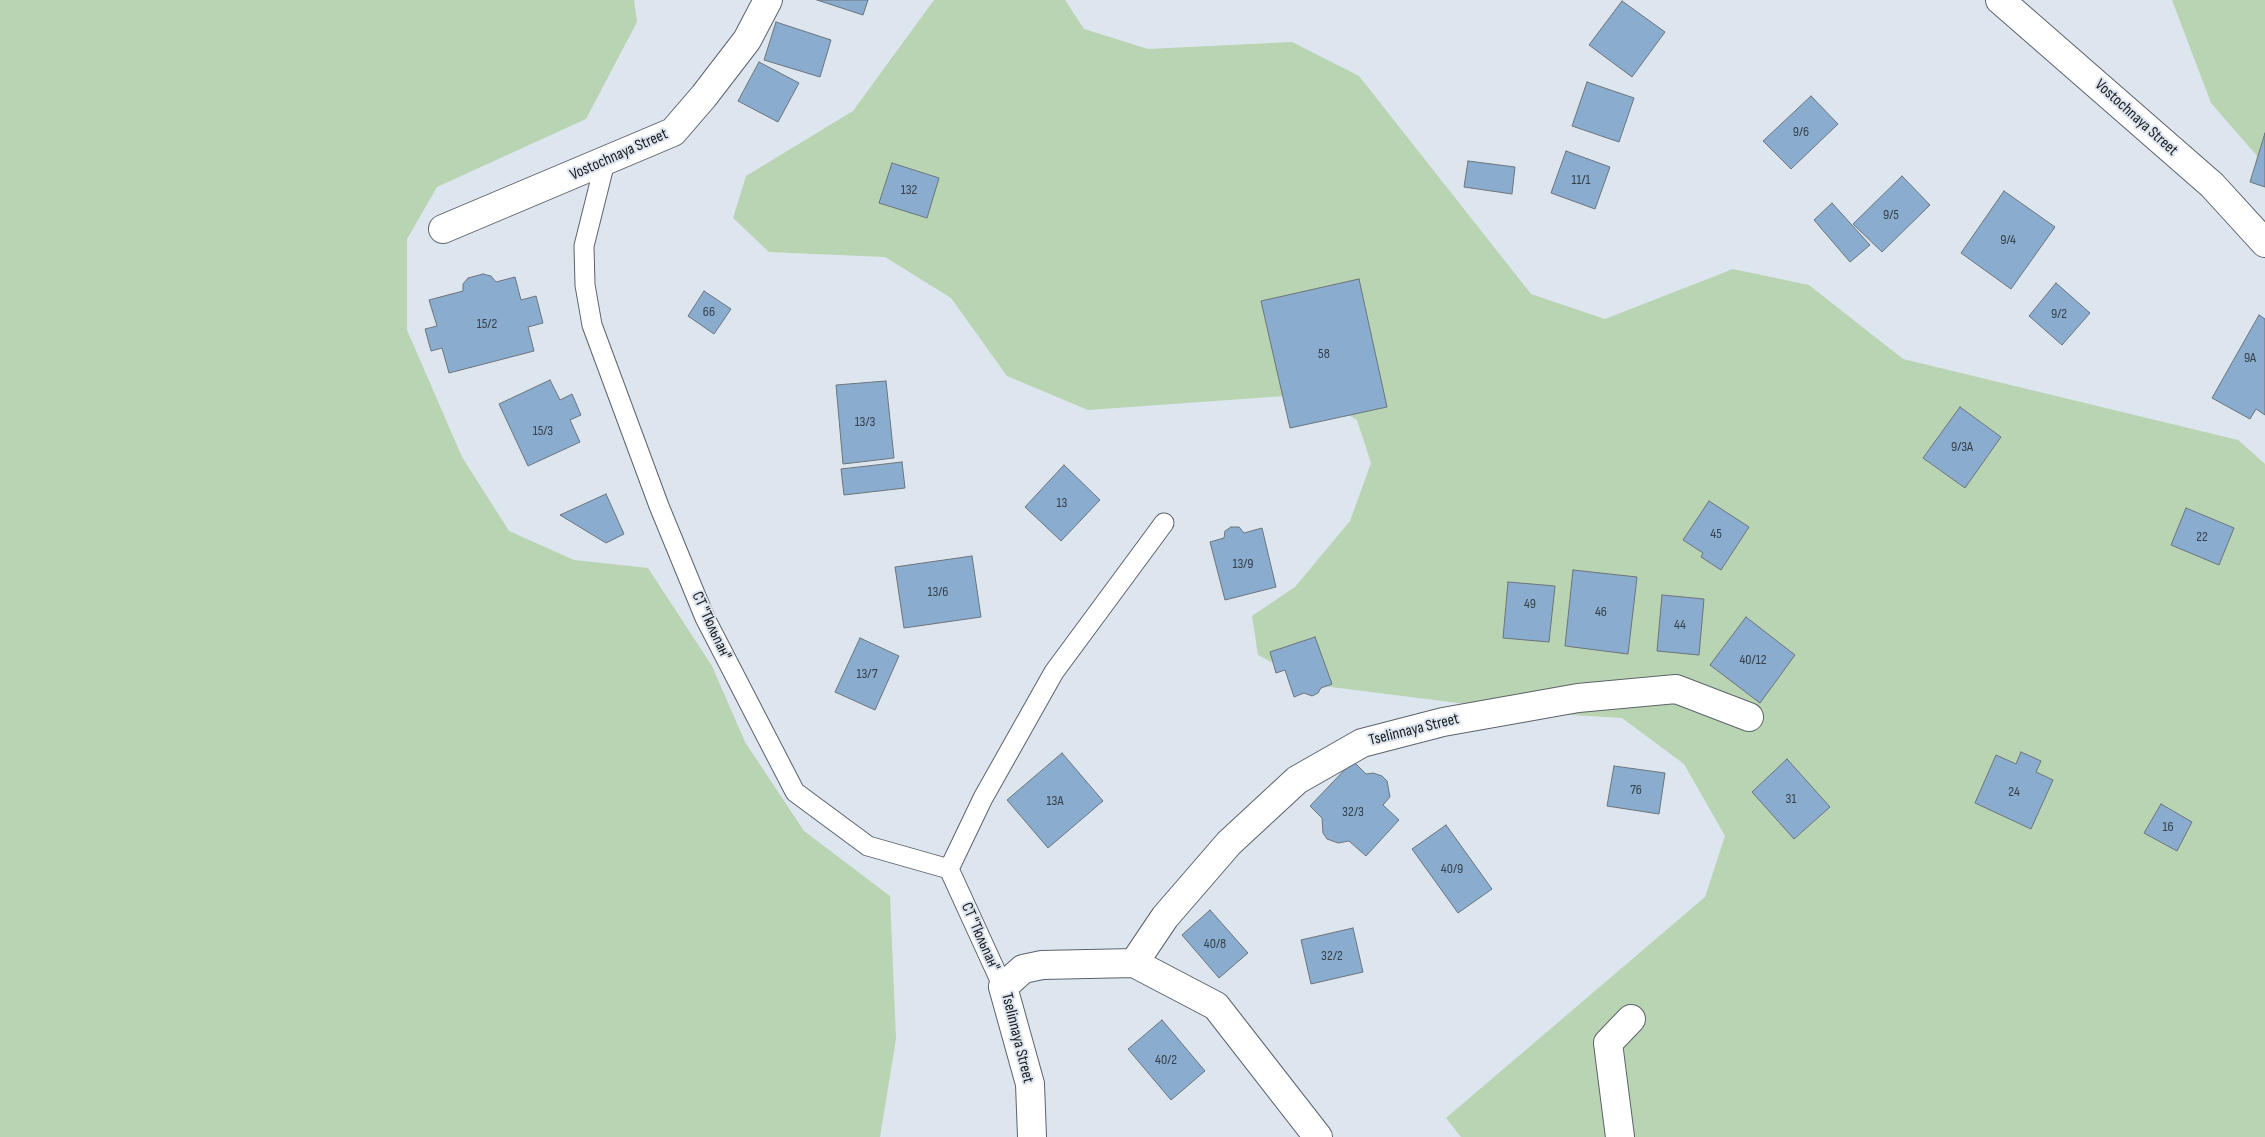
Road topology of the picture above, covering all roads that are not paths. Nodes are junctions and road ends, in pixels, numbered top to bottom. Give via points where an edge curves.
1 (768, 0) edge
2 (2000, 0) edge
3 (605, 162) junction
4 (443, 229) dead end
5 (2265, 243) edge
6 (1164, 523) dead end
7 (1749, 717) dead end
8 (949, 869) junction
9 (1134, 964) junction
10 (1003, 987) junction
11 (1631, 1019) dead end
12 (1032, 1137) edge
13 (1318, 1137) edge
14 (1620, 1137) edge

1 - 3 street, Vostochnaya Street via 747,40 673,132
2 - 5 street, Vostochnaya Street via 2212,185
3 - 4 street, Vostochnaya Street
3 - 8 lane, СТ "Тюльпан" via 584,246 585,285 592,325 659,506 705,618 795,792 868,846
6 - 8 lane via 1054,672 983,798
7 - 9 street, Tselinnaya Street via 1676,689 1569,699 1443,722 1362,742 1297,780 1229,843 1165,917
8 - 10 lane, СТ "Тюльпан"
9 - 10 street, Tselinnaya Street via 1042,965 1023,970
9 - 13 street, Tselinnaya Street via 1216,1006
10 - 12 street, Tselinnaya Street via 1030,1084
11 - 14 street via 1608,1042

